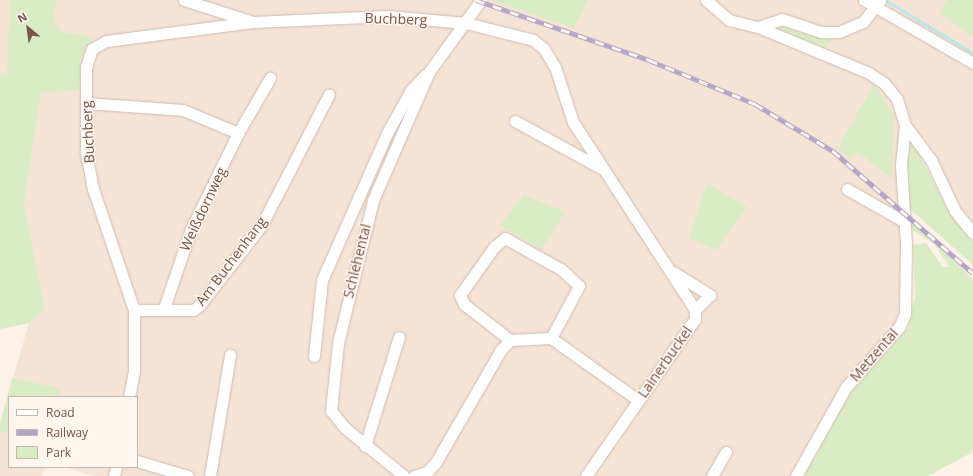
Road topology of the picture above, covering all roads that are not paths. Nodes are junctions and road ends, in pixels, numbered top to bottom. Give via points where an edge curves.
1 (184, 0) edge
2 (481, 0) edge
3 (706, 0) edge
4 (864, 0) edge
5 (878, 4) edge
6 (253, 22) junction
7 (466, 23) junction
8 (758, 27) junction
9 (973, 63) edge
10 (429, 72) junction
11 (270, 78) dead end
12 (329, 94) dead end
13 (86, 103) junction
14 (515, 121) dead end
15 (905, 125) junction
16 (238, 133) junction
17 (600, 167) junction
18 (847, 189) dead end
19 (903, 221) junction
20 (973, 233) edge
21 (670, 271) junction
22 (164, 308) junction
23 (134, 310) junction
24 (695, 310) junction
25 (399, 337) dead end
26 (551, 338) junction
27 (510, 340) junction
28 (230, 355) dead end
29 (314, 356) dead end
30 (129, 396) edge
31 (638, 400) junction
32 (365, 446) junction
33 (726, 452) dead end
34 (138, 461) edge
35 (188, 476) edge
36 (210, 476) edge
37 (404, 476) edge
38 (414, 476) edge
39 (586, 476) edge
40 (712, 476) edge
41 (796, 476) edge

1 - 6 street, Buchberg
2 - 7 street, Schlehental
3 - 8 street via 729,20
4 - 5 street
5 - 8 street via 859,25 839,32 821,32 782,19
5 - 9 street
6 - 7 street, Buchberg via 387,16
6 - 13 street, Buchberg via 98,44 86,67
7 - 10 street, Schlehental
7 - 17 street, Lainerbuckel via 533,40 544,49 555,67 573,122
8 - 15 street via 878,78 897,99
10 - 29 street, Schlehental via 411,90 387,133 322,280
10 - 32 street, Schlehental via 373,200 338,343 331,412
11 - 16 street, Weißdornweg
12 - 22 street, Am Buchenhang via 261,226 199,306 194,310
13 - 16 street via 183,110
13 - 23 street, Buchberg via 86,152 93,189
14 - 17 street, Lainerbuckel
15 - 19 street, Metzental via 901,164
15 - 20 street via 921,143 955,211
16 - 22 street, Weißdornweg via 191,229
17 - 21 street, Lainerbuckel
18 - 19 street
19 - 41 street, Metzental via 906,244 905,314 899,326 846,387
21 - 24 street, Lainerbuckel
21 - 24 street via 710,295
22 - 23 street, Am Buchenhang
23 - 30 street, Buchberg via 134,371
24 - 31 street, Lainerbuckel via 695,319
25 - 32 street
26 - 27 street
26 - 27 street via 579,286 562,270 505,238 499,240 460,295 464,304
26 - 31 street
27 - 38 street via 500,351 436,462 426,472
28 - 36 street
31 - 39 street, Lainerbuckel
32 - 37 street, Schlehental
33 - 40 street
34 - 35 street

